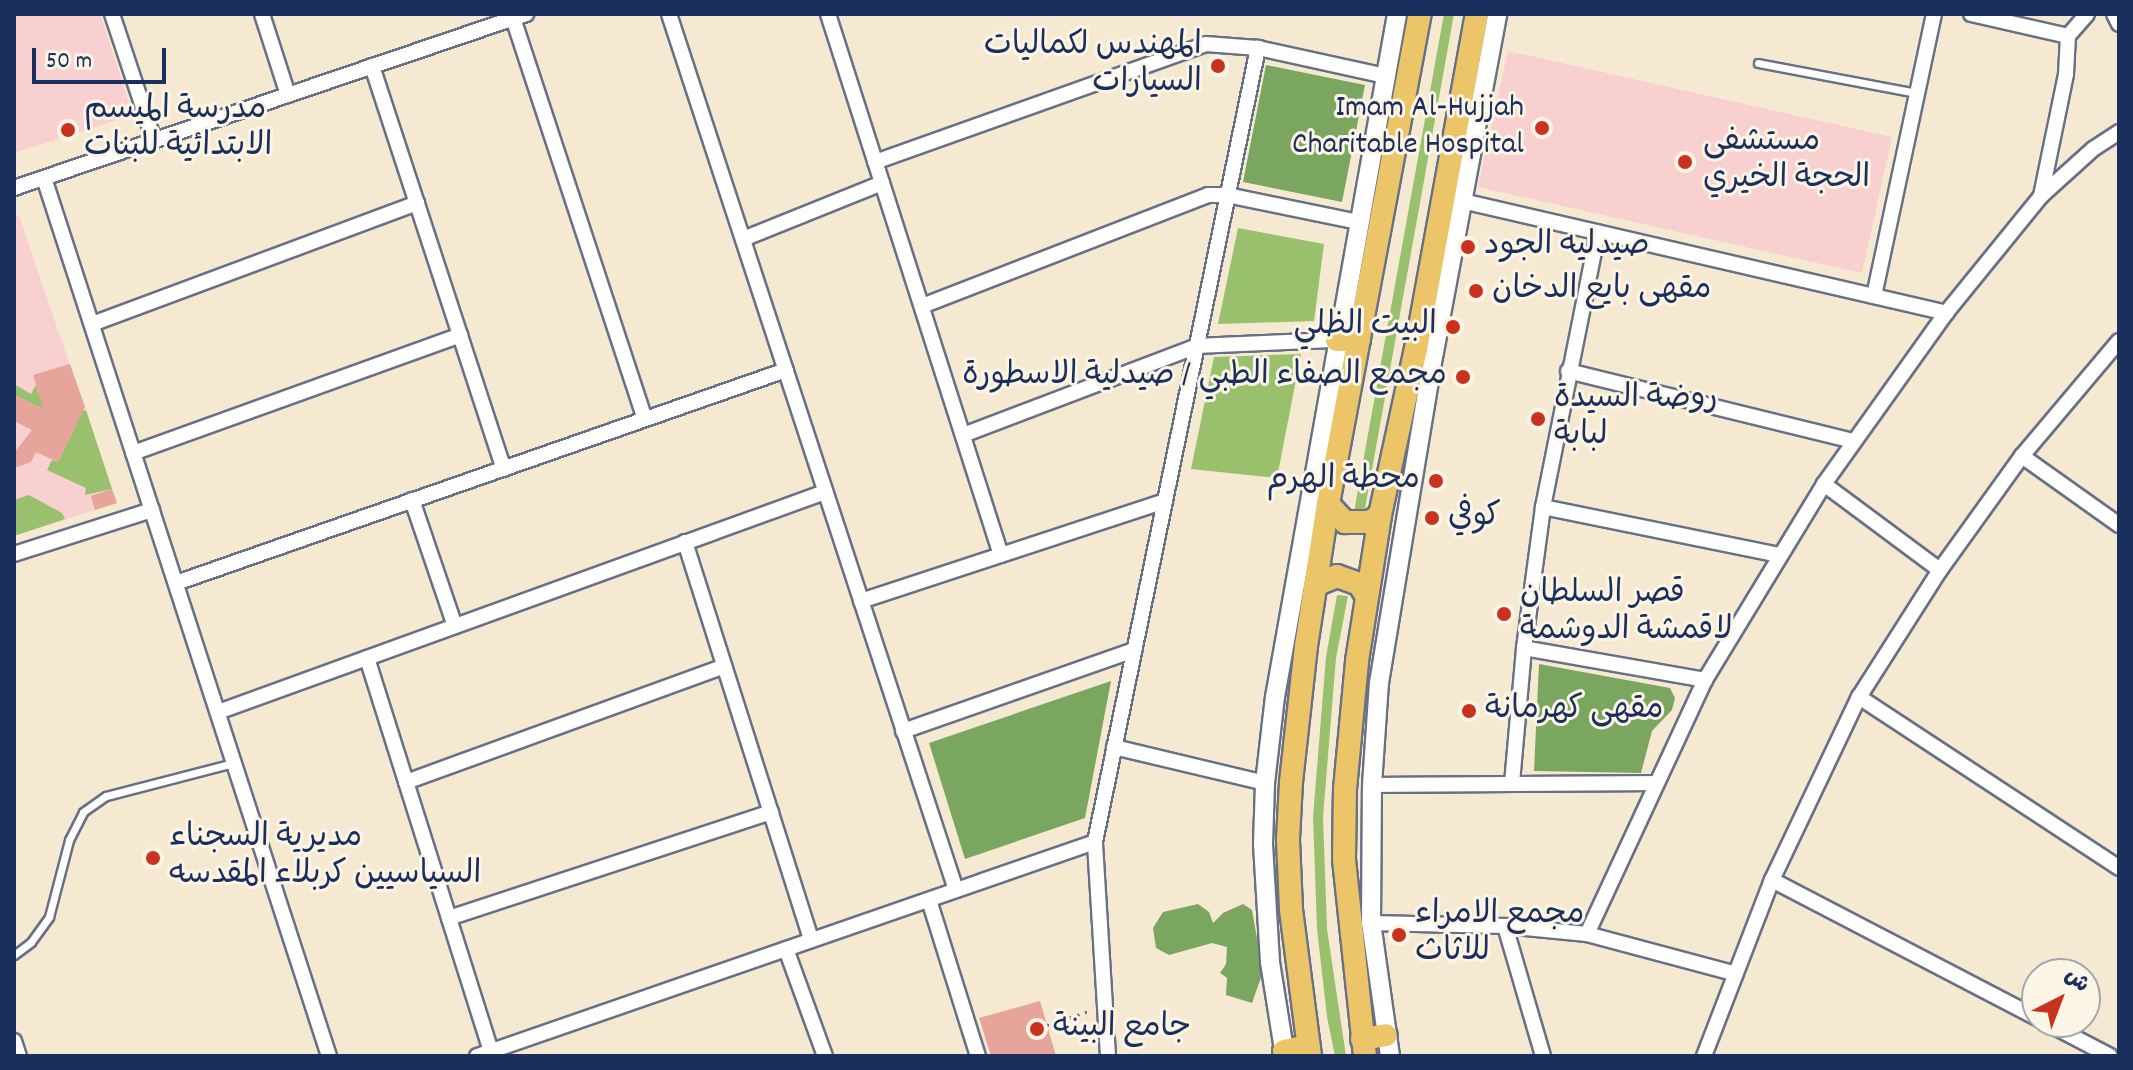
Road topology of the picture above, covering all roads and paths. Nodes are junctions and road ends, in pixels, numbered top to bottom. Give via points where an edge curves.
1 (112, 14) edge
2 (262, 14) edge
3 (669, 14) edge
4 (1397, 14) edge
5 (1420, 14) edge
6 (1477, 14) edge
7 (1497, 14) edge
8 (1934, 14) edge
9 (1971, 14) edge
10 (2087, 14) edge
11 (2114, 14) edge
12 (833, 15) edge
13 (519, 16) edge
14 (2119, 24) edge
15 (2068, 36) junction
16 (1258, 48) junction
17 (1758, 63) dead end
18 (372, 66) junction
19 (1385, 76) junction
20 (1917, 93) junction
21 (288, 95) junction
22 (2119, 132) edge
23 (154, 140) junction
24 (875, 162) junction
25 (44, 178) junction
26 (882, 183) junction
27 (14, 188) edge
28 (1228, 195) junction
29 (2041, 196) junction
30 (1462, 201) junction
31 (417, 203) junction
32 (1358, 222) junction
33 (1598, 232) junction
34 (743, 239) junction
35 (1874, 296) junction
36 (922, 306) junction
37 (1946, 313) junction
38 (92, 324) junction
39 (460, 335) junction
40 (1348, 340) junction
41 (2119, 341) edge
42 (1197, 346) junction
43 (1425, 350) junction
44 (786, 370) junction
45 (1568, 371) junction
46 (645, 419) junction
47 (963, 435) junction
48 (1854, 441) junction
49 (133, 453) junction
50 (2022, 456) junction
51 (504, 469) junction
52 (1824, 484) junction
53 (825, 492) junction
54 (412, 500) junction
55 (1165, 501) junction
56 (1328, 504) junction
57 (1543, 507) junction
58 (152, 510) junction
59 (1380, 515) junction
60 (2119, 525) edge
61 (685, 542) junction
62 (14, 554) edge
63 (1001, 555) junction
64 (1779, 555) junction
65 (1940, 570) junction
66 (176, 583) junction
67 (1315, 585) junction
68 (1366, 595) junction
69 (861, 601) junction
70 (455, 626) junction
71 (1524, 648) junction
72 (1134, 650) junction
73 (367, 658) junction
74 (724, 666) junction
75 (1705, 680) junction
76 (1859, 697) junction
77 (218, 712) junction
78 (903, 731) junction
79 (1114, 747) junction
80 (234, 763) junction
81 (406, 782) junction
82 (1265, 783) junction
83 (1512, 783) junction
84 (1656, 783) junction
85 (1372, 785) junction
86 (771, 812) junction
87 (1095, 842) junction
88 (2119, 868) edge
89 (1772, 880) junction
90 (956, 890) junction
91 (929, 900) junction
92 (449, 918) junction
93 (1371, 923) junction
94 (1505, 926) junction
95 (1587, 934) junction
96 (811, 940) junction
97 (786, 949) junction
98 (14, 955) edge
99 (1736, 974) junction
100 (1104, 1007) junction
101 (2021, 1010) edge
102 (1047, 1025) dead end
103 (2076, 1038) edge
104 (14, 1041) edge
105 (1388, 1046) edge
106 (1363, 1048) edge
107 (491, 1051) junction
108 (1309, 1051) edge
109 (1284, 1053) edge
110 (1103, 1054) edge
111 (19, 1056) edge
112 (329, 1056) edge
113 (477, 1056) edge
114 (825, 1056) edge
115 (978, 1056) edge
116 (1543, 1056) edge
117 (1704, 1056) edge
118 (2110, 1056) edge

1 - 23 street
2 - 21 street
3 - 34 street
4 - 19 street
5 - 40 main road
6 - 43 main road
7 - 30 street
8 - 20 street
9 - 15 street
10 - 15 street
11 - 14 street
12 - 24 street
13 - 18 street
13 - 46 street
15 - 29 street via 2066,74
16 - 19 street
16 - 24 street via 1221,43 1190,47
16 - 28 street
17 - 20 lane
18 - 21 street
18 - 31 street
19 - 32 street
20 - 35 street
21 - 23 street
22 - 29 street
23 - 25 street
24 - 26 street
25 - 27 street
25 - 38 street
26 - 34 street
26 - 36 street
28 - 32 street
28 - 36 street via 1198,197
28 - 42 street
29 - 37 street
30 - 33 street
30 - 43 street
31 - 38 street
31 - 39 street
32 - 40 street
33 - 35 street
33 - 45 street
34 - 44 street
35 - 37 street
36 - 47 street
37 - 48 street
38 - 49 street
39 - 49 street
39 - 51 street
40 - 42 street
40 - 56 main road
40 - 82 street via 1275,697
41 - 50 street
42 - 47 street
42 - 55 street
43 - 59 main road
43 - 85 street via 1379,683
44 - 46 street
44 - 53 street
45 - 48 street
45 - 57 street
46 - 51 street
47 - 63 street
48 - 52 street
49 - 58 street
50 - 60 street
50 - 65 street
51 - 54 street
52 - 64 street
52 - 65 street
53 - 61 street
53 - 69 street
54 - 66 street
54 - 70 street
55 - 63 street
55 - 72 street
56 - 59 main road via 1345,522 1370,522
56 - 67 main road
57 - 64 street
57 - 71 street
58 - 62 street
58 - 66 street
59 - 68 main road
61 - 70 street
61 - 74 street
63 - 69 street
64 - 75 street
65 - 76 street
66 - 77 street
67 - 68 main road via 1337,576 1359,584
67 - 108 main road via 1288,839
68 - 106 main road via 1345,789 1344,859
69 - 78 street
70 - 73 street
71 - 75 street
71 - 83 street
72 - 78 street
72 - 79 street
73 - 77 street
73 - 81 street
74 - 81 street
74 - 86 street
75 - 84 street
76 - 88 street
76 - 89 street
77 - 80 street
78 - 90 street
79 - 82 street
79 - 87 street
80 - 98 lane via 106,796 83,812 69,840 49,917
80 - 112 street
81 - 92 street
82 - 109 street via 1270,962
83 - 84 street
83 - 85 street
84 - 95 street
85 - 93 street
86 - 92 street
86 - 96 street
87 - 90 street
87 - 100 street
89 - 99 street
89 - 101 street
90 - 91 street
91 - 96 street
91 - 115 street
92 - 107 street
93 - 94 street
93 - 105 street
94 - 95 street
94 - 116 street
95 - 99 street
96 - 97 street
97 - 107 street
97 - 114 street
99 - 117 street
100 - 102 path
100 - 110 street
103 - 118 street
104 - 111 street
105 - 106 main road
107 - 113 street
108 - 109 main road

